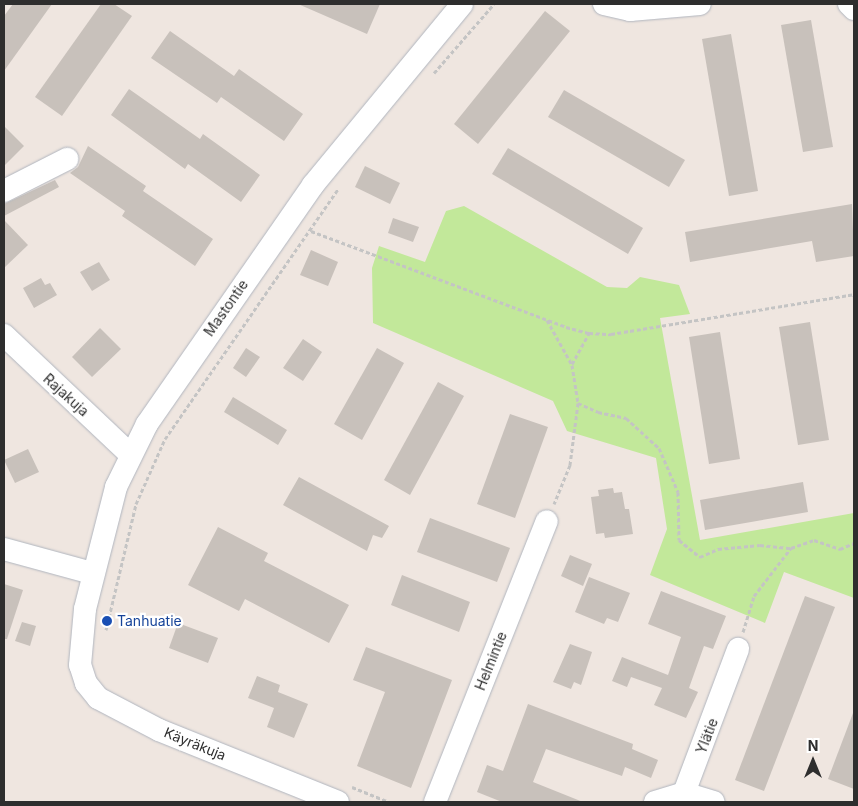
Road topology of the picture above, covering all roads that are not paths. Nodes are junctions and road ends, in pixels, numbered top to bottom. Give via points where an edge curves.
1 (462, 4) edge
2 (604, 4) edge
3 (700, 4) edge
4 (848, 4) edge
5 (854, 9) edge
6 (67, 160) dead end
7 (4, 191) edge
8 (4, 335) edge
9 (130, 454) junction
10 (548, 521) road end
11 (4, 549) edge
12 (92, 573) junction
13 (738, 649) road end
14 (80, 658) joint
15 (684, 793) junction
16 (338, 802) edge
17 (435, 802) edge
18 (655, 802) edge
19 (714, 802) edge

1 - 9 street, Mastontie via 313,185 184,367
2 - 3 street via 630,10
4 - 5 street
6 - 7 street
8 - 9 street, Rajakuja
9 - 12 street, Mastontie via 114,495
10 - 17 street, Helmintie
11 - 12 street
12 - 14 street, Mastontie
13 - 15 street, Ylätie
14 - 16 street, Käyräkuja via 86,683 107,705 159,730
15 - 18 street
15 - 19 street

